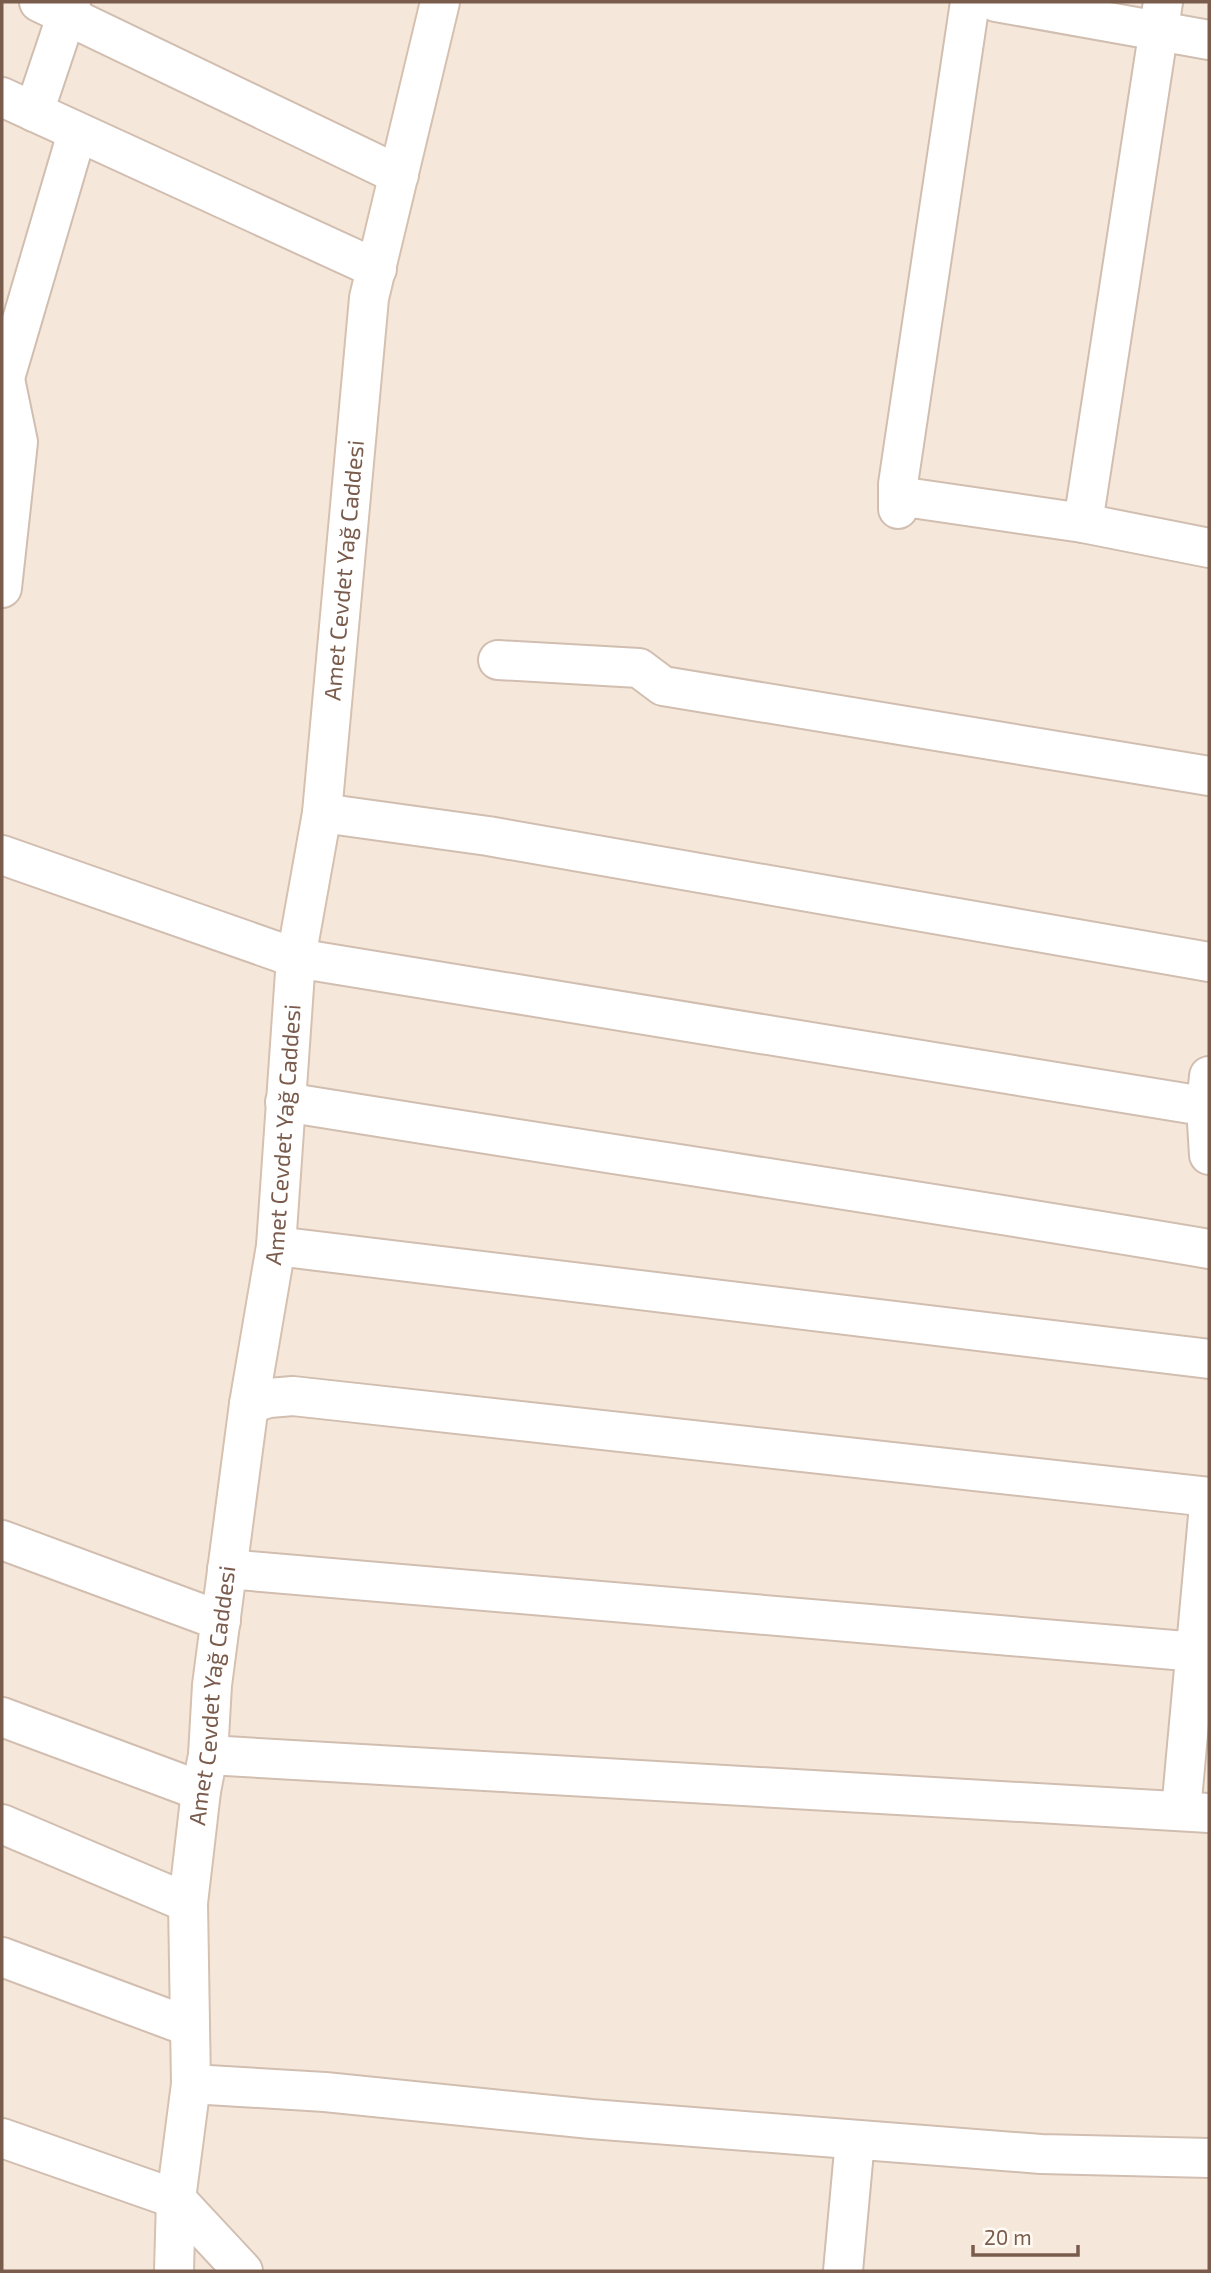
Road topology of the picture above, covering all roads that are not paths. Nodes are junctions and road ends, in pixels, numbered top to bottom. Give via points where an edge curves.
1 (440, 2) edge
2 (970, 2) edge
3 (996, 2) edge
4 (59, 6) edge
5 (1161, 16) edge
6 (1209, 40) edge
7 (18, 105) edge
8 (77, 133) junction
9 (399, 175) junction
10 (377, 269) junction
11 (3, 381) edge
12 (1083, 523) junction
13 (1209, 548) edge
14 (2, 588) edge
15 (498, 660) dead end
16 (1209, 776) edge
17 (322, 813) junction
18 (2, 855) edge
19 (296, 958) junction
20 (1209, 962) edge
21 (1208, 1097) edge
22 (285, 1102) junction
23 (1209, 1155) edge
24 (276, 1246) junction
25 (1209, 1249) edge
26 (1209, 1359) edge
27 (249, 1404) junction
28 (1209, 1497) edge
29 (1209, 1505) edge
30 (2, 1540) edge
31 (227, 1569) junction
32 (220, 1621) junction
33 (1203, 1653) edge
34 (2, 1717) edge
35 (204, 1773) junction
36 (1195, 1812) edge
37 (2, 1824) edge
38 (188, 1903) junction
39 (2, 1957) edge
40 (190, 2027) junction
41 (191, 2084) junction
42 (2, 2138) edge
43 (855, 2140) junction
44 (1209, 2158) edge
45 (176, 2199) junction
46 (174, 2271) edge
47 (243, 2271) edge
48 (843, 2271) edge

1 - 9 street, Amet Cevdet Yağ Caddesi
2 - 12 street via 898,503
3 - 5 street
4 - 7 street
4 - 9 street
5 - 6 street
5 - 12 street
7 - 8 street
8 - 10 street
8 - 11 street
9 - 10 street, Amet Cevdet Yağ Caddesi
10 - 17 street, Amet Cevdet Yağ Caddesi via 369,299
11 - 14 street via 18,442
12 - 13 street
15 - 16 street via 639,668 663,686
17 - 19 street, Amet Cevdet Yağ Caddesi
17 - 20 street via 502,838
18 - 19 street
19 - 21 street
19 - 22 street, Amet Cevdet Yağ Caddesi
21 - 23 street
22 - 24 street, Amet Cevdet Yağ Caddesi
22 - 25 street
24 - 26 street
24 - 27 street, Amet Cevdet Yağ Caddesi
27 - 28 street via 293,1396
27 - 31 street, Amet Cevdet Yağ Caddesi
29 - 33 street
30 - 32 street
31 - 32 street, Amet Cevdet Yağ Caddesi
31 - 33 street
32 - 35 street, Amet Cevdet Yağ Caddesi
33 - 36 street
34 - 35 street
35 - 36 street
35 - 38 street, Amet Cevdet Yağ Caddesi
37 - 38 street
38 - 40 street, Amet Cevdet Yağ Caddesi
39 - 40 street
40 - 41 street, Amet Cevdet Yağ Caddesi
41 - 43 street
41 - 45 street, Amet Cevdet Yağ Caddesi
42 - 45 street
43 - 44 street via 1041,2154
43 - 48 street
45 - 46 street, Amet Cevdet Yağ Caddesi
45 - 47 street

